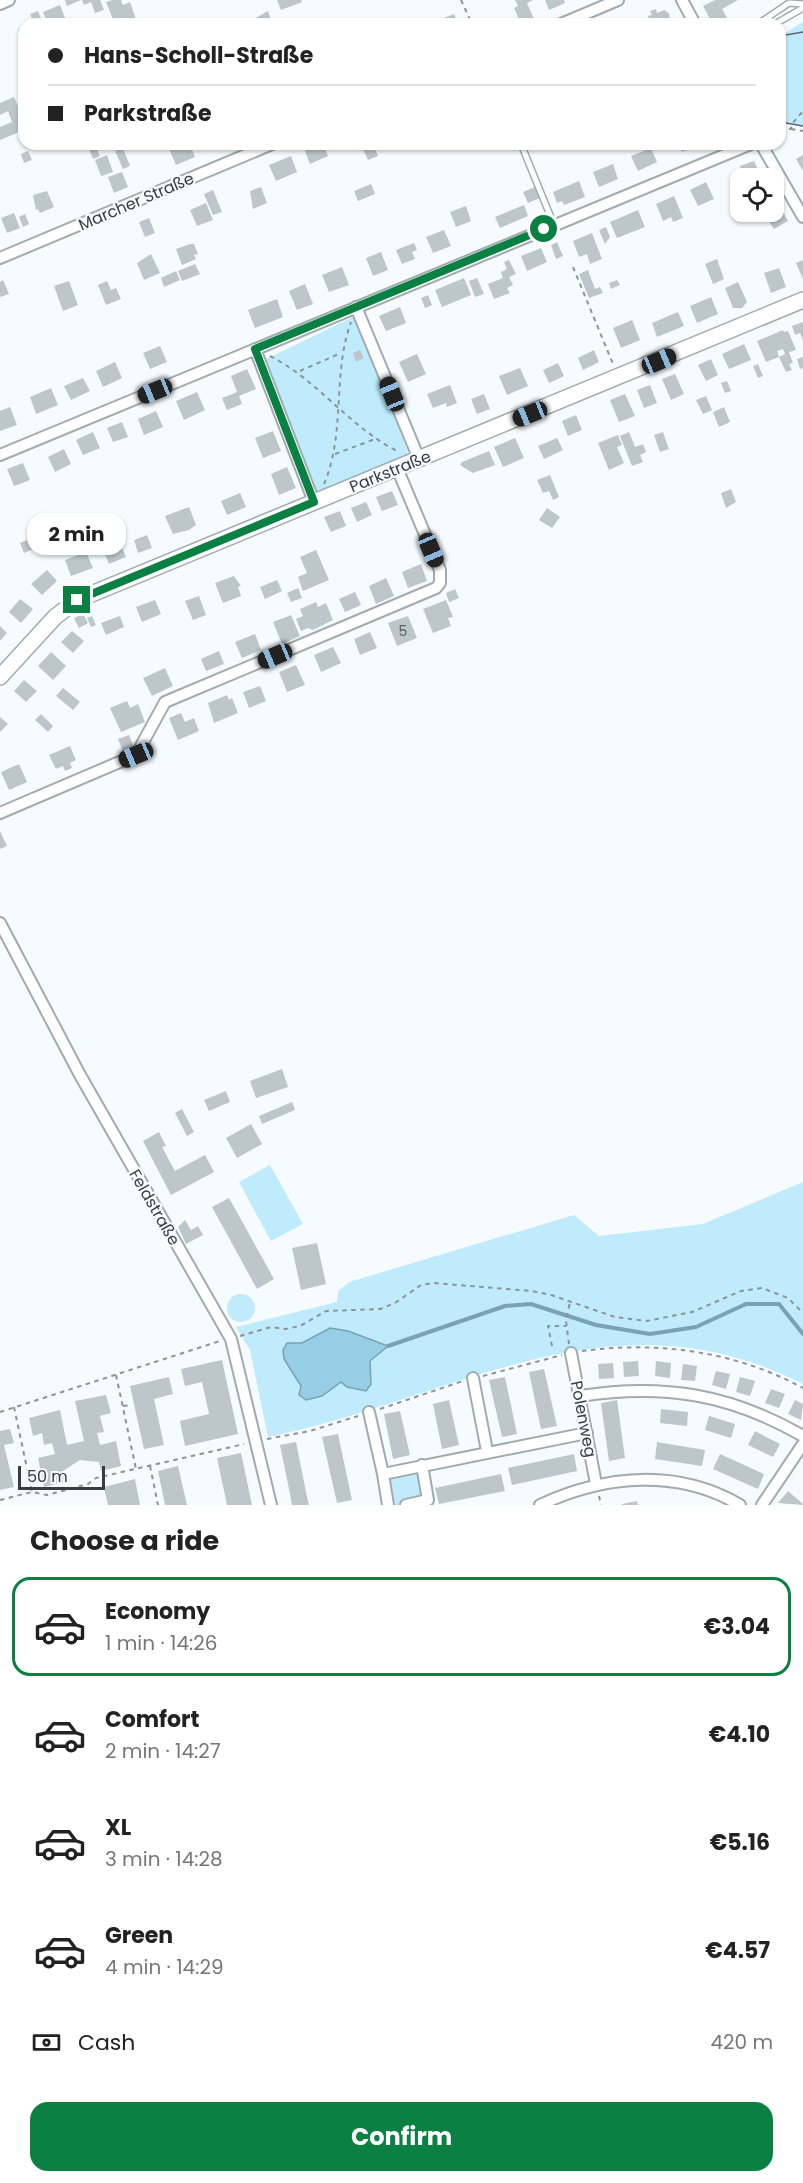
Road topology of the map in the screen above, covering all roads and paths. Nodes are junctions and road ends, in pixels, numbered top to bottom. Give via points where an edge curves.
1 (9, 0) edge
2 (461, 0) edge
3 (618, 0) edge
4 (682, 0) edge
5 (0, 4) edge
6 (803, 6) edge
7 (469, 18) edge
8 (575, 18) edge
9 (692, 18) edge
10 (767, 18) edge
11 (784, 18) edge
12 (803, 111) edge
13 (786, 129) edge
14 (791, 129) junction
15 (803, 131) edge
16 (258, 150) edge
17 (523, 150) edge
18 (736, 150) edge
19 (764, 150) edge
20 (803, 217) edge
21 (554, 225) junction
22 (0, 258) edge
23 (573, 267) dead end
24 (803, 300) edge
25 (356, 307) junction
26 (255, 349) junction
27 (341, 353) junction
28 (299, 372) junction
29 (618, 378) junction
30 (337, 406) junction
31 (375, 439) junction
32 (334, 454) junction
33 (0, 455) edge
34 (419, 459) junction
35 (397, 468) junction
36 (314, 502) junction
37 (0, 677) edge
38 (0, 813) edge
39 (0, 923) edge
40 (570, 1302) junction
41 (803, 1313) edge
42 (566, 1324) junction
43 (231, 1339) junction
44 (552, 1346) dead end
45 (571, 1353) junction
46 (116, 1375) junction
47 (473, 1378) junction
48 (803, 1388) edge
49 (580, 1396) junction
50 (131, 1404) dead end
51 (123, 1406) junction
52 (14, 1407) junction
53 (0, 1412) edge
54 (369, 1412) junction
55 (587, 1433) junction
56 (803, 1436) edge
57 (257, 1441) junction
58 (803, 1444) edge
59 (487, 1452) junction
60 (422, 1465) junction
61 (150, 1466) junction
62 (136, 1469) junction
63 (382, 1474) junction
64 (596, 1484) junction
65 (32, 1492) junction
66 (0, 1500) edge
67 (158, 1505) edge
68 (271, 1505) edge
69 (388, 1505) edge
70 (406, 1505) edge
71 (540, 1505) edge
72 (740, 1505) edge
73 (762, 1505) edge

1 - 5 street
2 - 7 path
3 - 8 street
4 - 9 street
6 - 10 lane via 789,3
6 - 11 lane
12 - 14 path
13 - 14 path
14 - 15 path
16 - 22 street, Marcher Straße
17 - 21 lane
18 - 21 street
19 - 20 street
21 - 25 street
23 - 29 path
24 - 29 street, Parkstraße
25 - 26 street
25 - 27 path
25 - 34 street
26 - 28 path
26 - 33 street
26 - 36 street
27 - 28 path
27 - 30 path
28 - 30 path
29 - 34 street, Parkstraße
30 - 31 path
30 - 32 path
31 - 32 path
31 - 34 path
32 - 36 path
34 - 35 street, Parkstraße
35 - 36 street, Parkstraße
35 - 38 street via 440,570 436,588 165,702 136,755
36 - 37 street, Parkstraße via 77,600 55,617
39 - 43 street, Feldstraße via 80,1075
40 - 41 path via 615,1317 647,1321 692,1312 741,1291 762,1288 788,1298
40 - 42 path
40 - 43 path via 532,1291 433,1283 421,1285 380,1309 326,1311 300,1326 271,1328
42 - 44 path via 548,1326
42 - 45 path
43 - 46 path
43 - 57 street, Feldstraße
45 - 47 path
45 - 48 path via 632,1346 697,1352 765,1370
45 - 49 street, Polenweg
46 - 51 path
46 - 52 path
47 - 54 path
47 - 59 street
49 - 55 street, Polenweg
49 - 56 street via 638,1389 693,1394 741,1407
50 - 51 path
51 - 62 path
52 - 53 path
52 - 65 path
54 - 57 path via 310,1431
54 - 63 street
55 - 59 street
55 - 64 street, Polenweg
57 - 61 path
57 - 68 street, Feldstraße
58 - 73 street
59 - 60 street
60 - 63 street
60 - 70 street via 428,1500
61 - 62 path
61 - 67 path
62 - 65 path via 46,1495
63 - 69 street
64 - 71 street
64 - 72 street via 667,1480 700,1487
65 - 66 path

